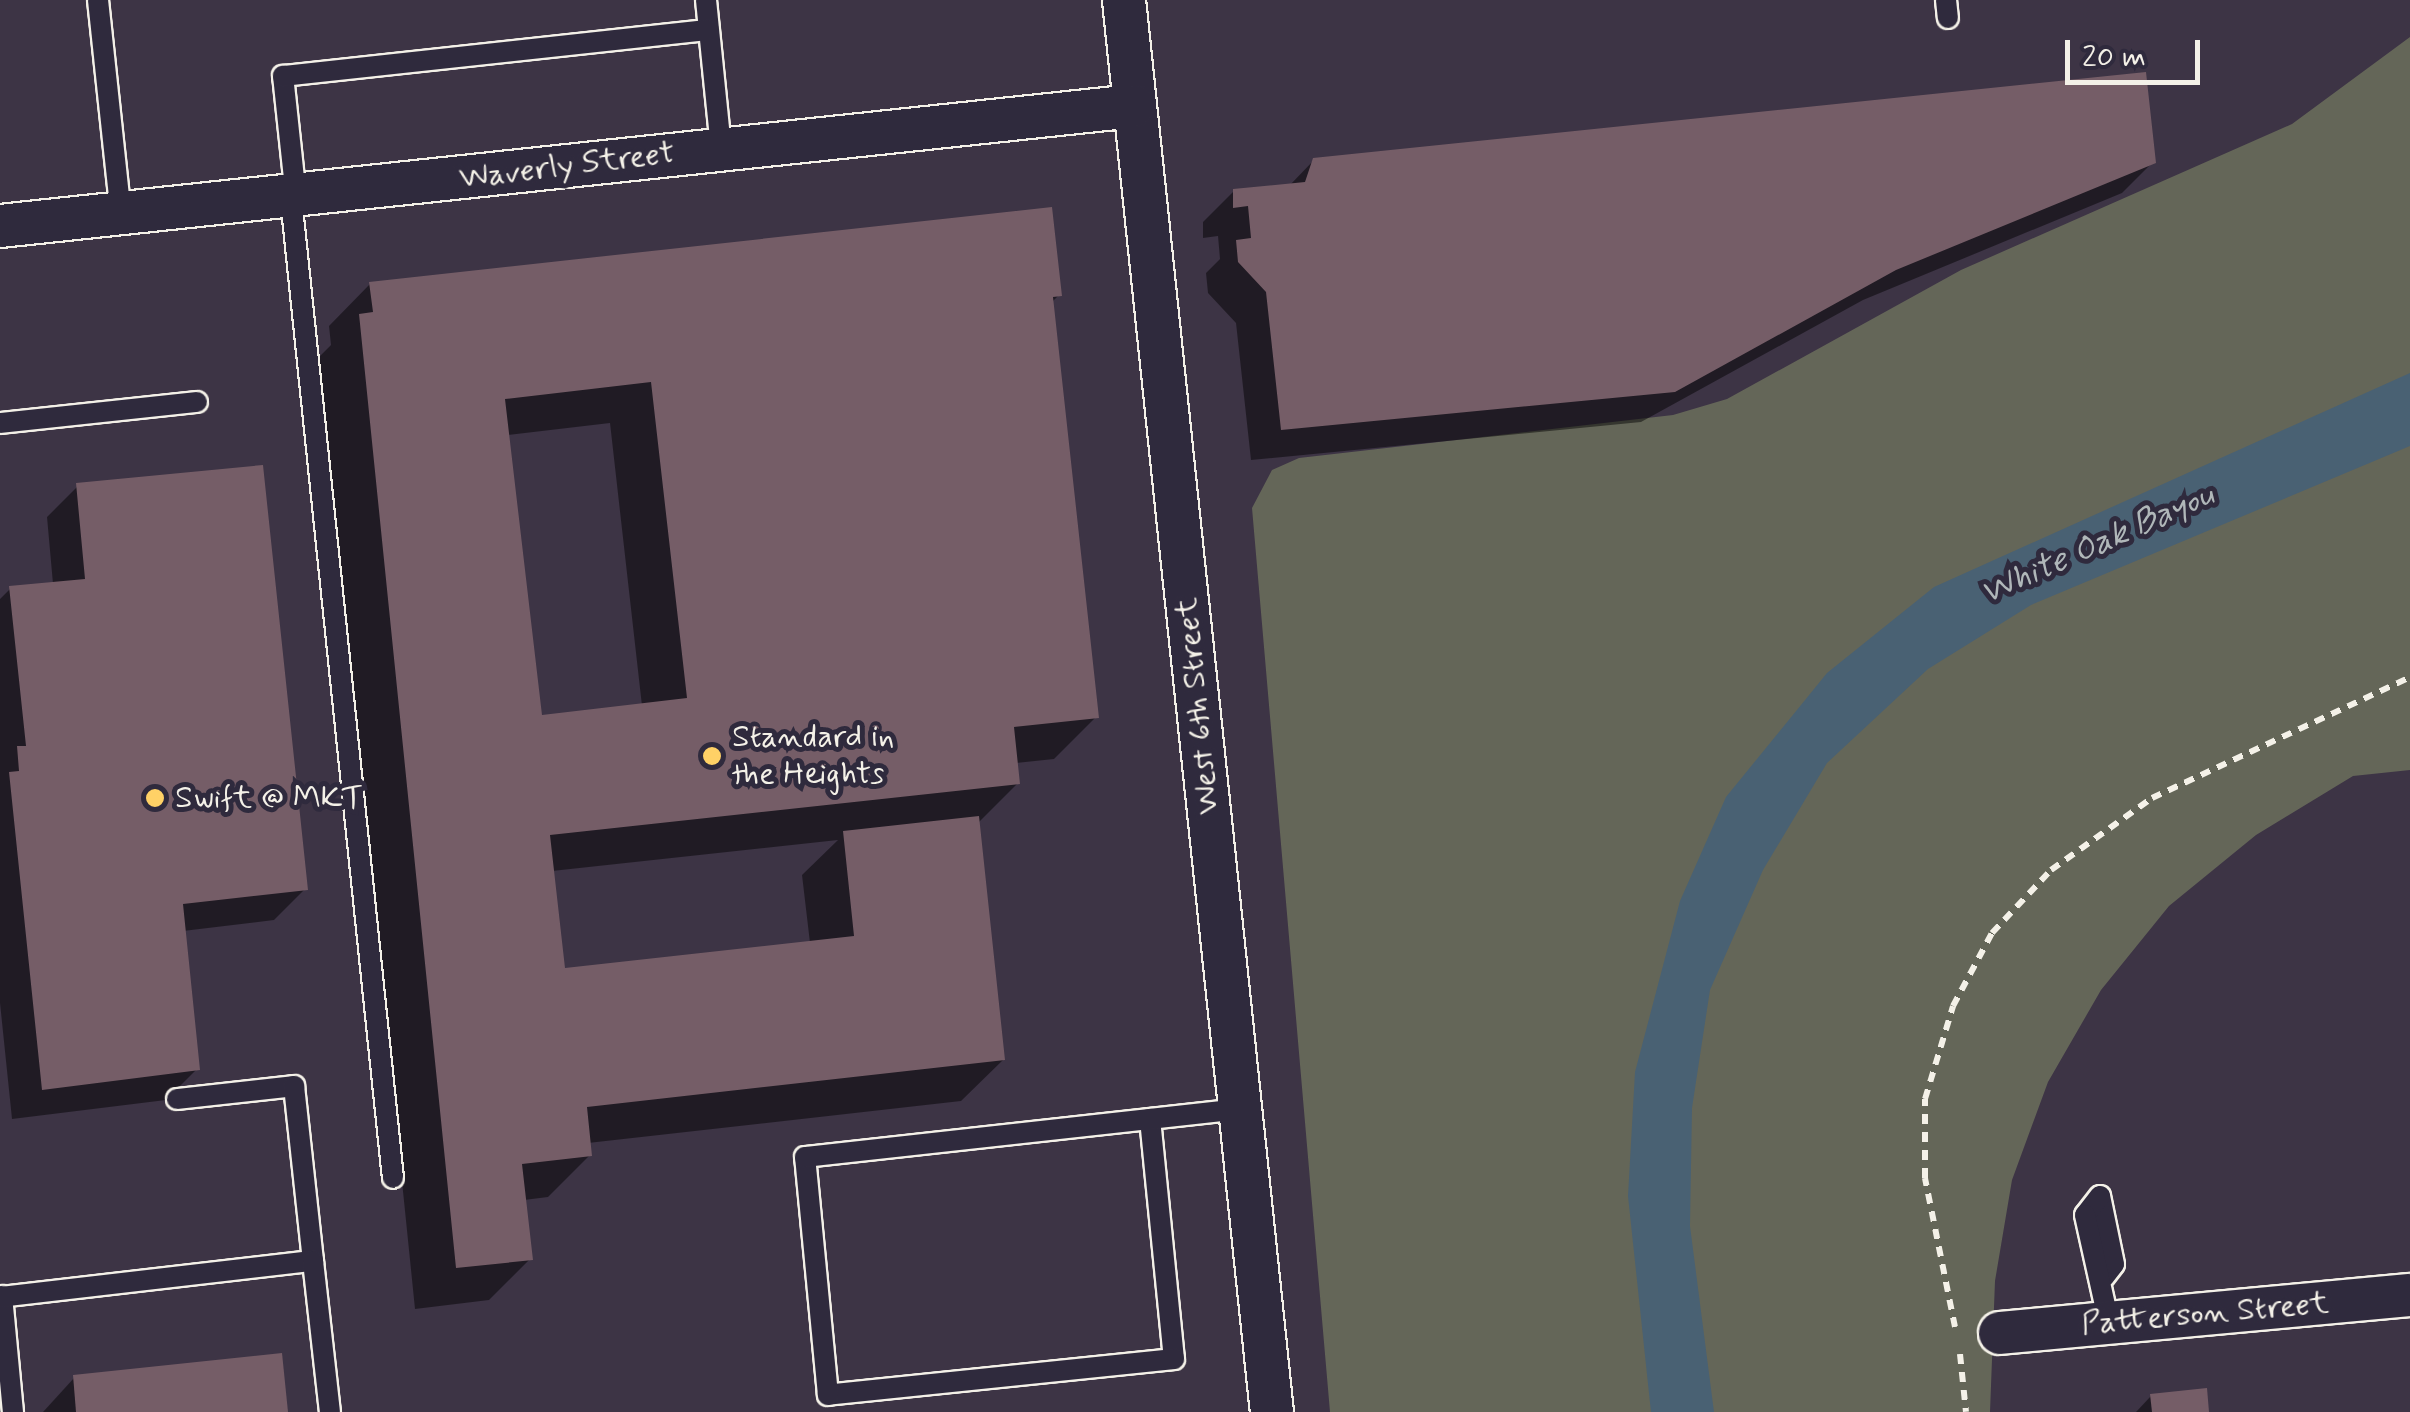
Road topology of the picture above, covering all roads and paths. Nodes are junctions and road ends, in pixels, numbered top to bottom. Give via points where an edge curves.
1 (98, 0) edge
2 (706, 0) edge
3 (1124, 0) edge
4 (709, 30) junction
5 (1134, 106) junction
6 (722, 148) junction
7 (293, 198) junction
8 (120, 214) junction
9 (0, 226) edge
10 (197, 402) dead end
11 (0, 424) edge
12 (2410, 677) edge
13 (177, 1099) dead end
14 (1241, 1109) junction
15 (1150, 1119) junction
16 (393, 1178) dead end
17 (314, 1261) junction
18 (2104, 1277) dead end
19 (2410, 1295) edge
20 (1, 1296) edge
21 (2109, 1323) junction
22 (2000, 1333) dead end
23 (13, 1412) edge
24 (330, 1412) edge
25 (1272, 1412) edge
26 (1966, 1412) edge

1 - 8 lane
2 - 4 lane
3 - 5 street, West 6th Street
4 - 6 lane
4 - 7 lane via 283,76
5 - 6 street, Waverly Street
5 - 14 street, West 6th Street
6 - 7 street, Waverly Street
7 - 8 street, Waverly Street
7 - 16 lane
8 - 9 street, Waverly Street
10 - 11 lane
12 - 26 path via 2152,798 2027,890 1977,956 1938,1045 1923,1138
13 - 17 lane via 294,1086
14 - 15 lane
14 - 25 street, West 6th Street
15 - 15 lane via 805,1156 828,1395 1174,1360
17 - 20 lane
17 - 24 lane
18 - 21 lane
19 - 21 street, Patterson Street
20 - 23 lane
21 - 22 street, Patterson Street

